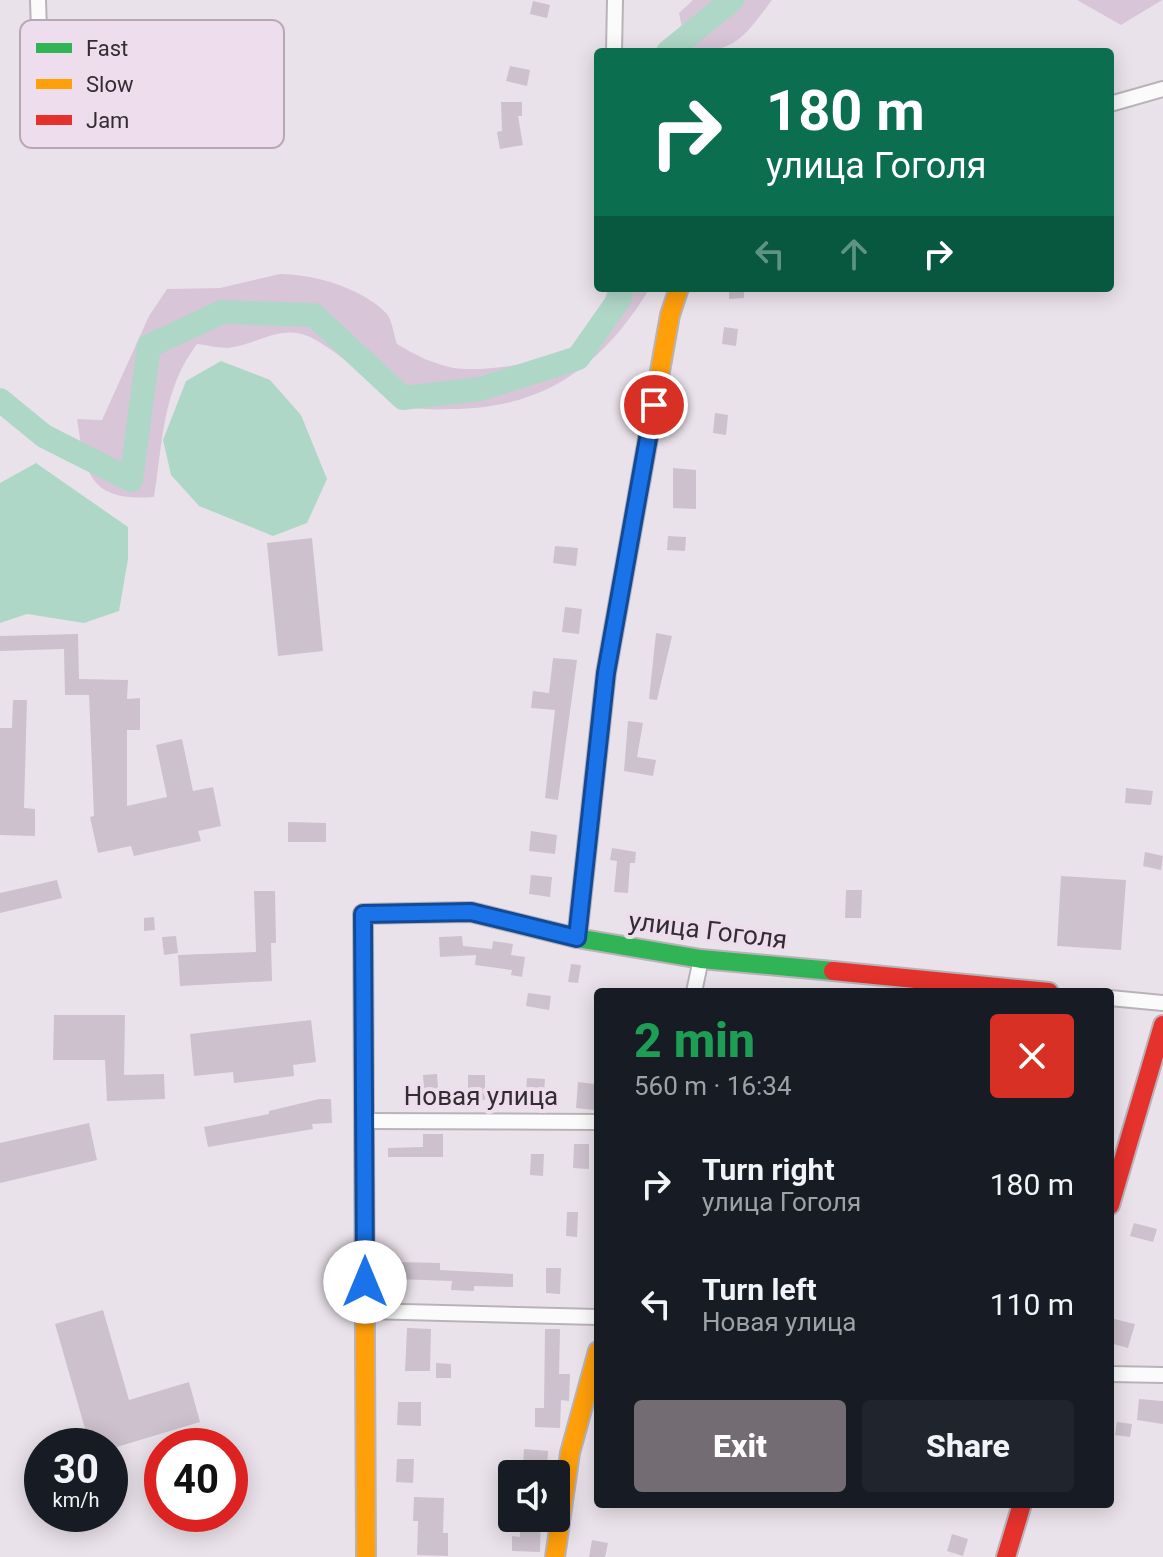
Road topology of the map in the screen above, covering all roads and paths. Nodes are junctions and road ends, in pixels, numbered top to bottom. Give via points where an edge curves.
1 (38, 0) edge
2 (615, 0) edge
3 (39, 20) edge
4 (614, 48) edge
5 (1163, 89) edge
6 (1114, 103) edge
7 (678, 292) edge
8 (577, 938) junction
9 (701, 959) junction
10 (695, 988) edge
11 (1007, 988) edge
12 (1114, 998) edge
13 (1163, 1003) edge
14 (1163, 1025) edge
15 (365, 1121) junction
16 (594, 1122) edge
17 (1114, 1191) edge
18 (366, 1311) junction
19 (594, 1317) edge
20 (594, 1366) edge
21 (1114, 1374) edge
22 (1163, 1375) edge
23 (1021, 1508) edge
24 (366, 1557) edge
25 (555, 1557) edge
26 (1006, 1557) edge

1 - 3 street
2 - 4 street
5 - 6 street
7 - 8 street via 606,673
8 - 9 street, улица Гоголя
8 - 15 street, улица Гоголя via 471,912 363,914
9 - 10 street
9 - 11 street, улица Гоголя
12 - 13 street
14 - 17 street
15 - 16 street, Новая улица
15 - 18 street
18 - 19 street
18 - 24 street
20 - 25 street via 570,1453
21 - 22 street
23 - 26 street

